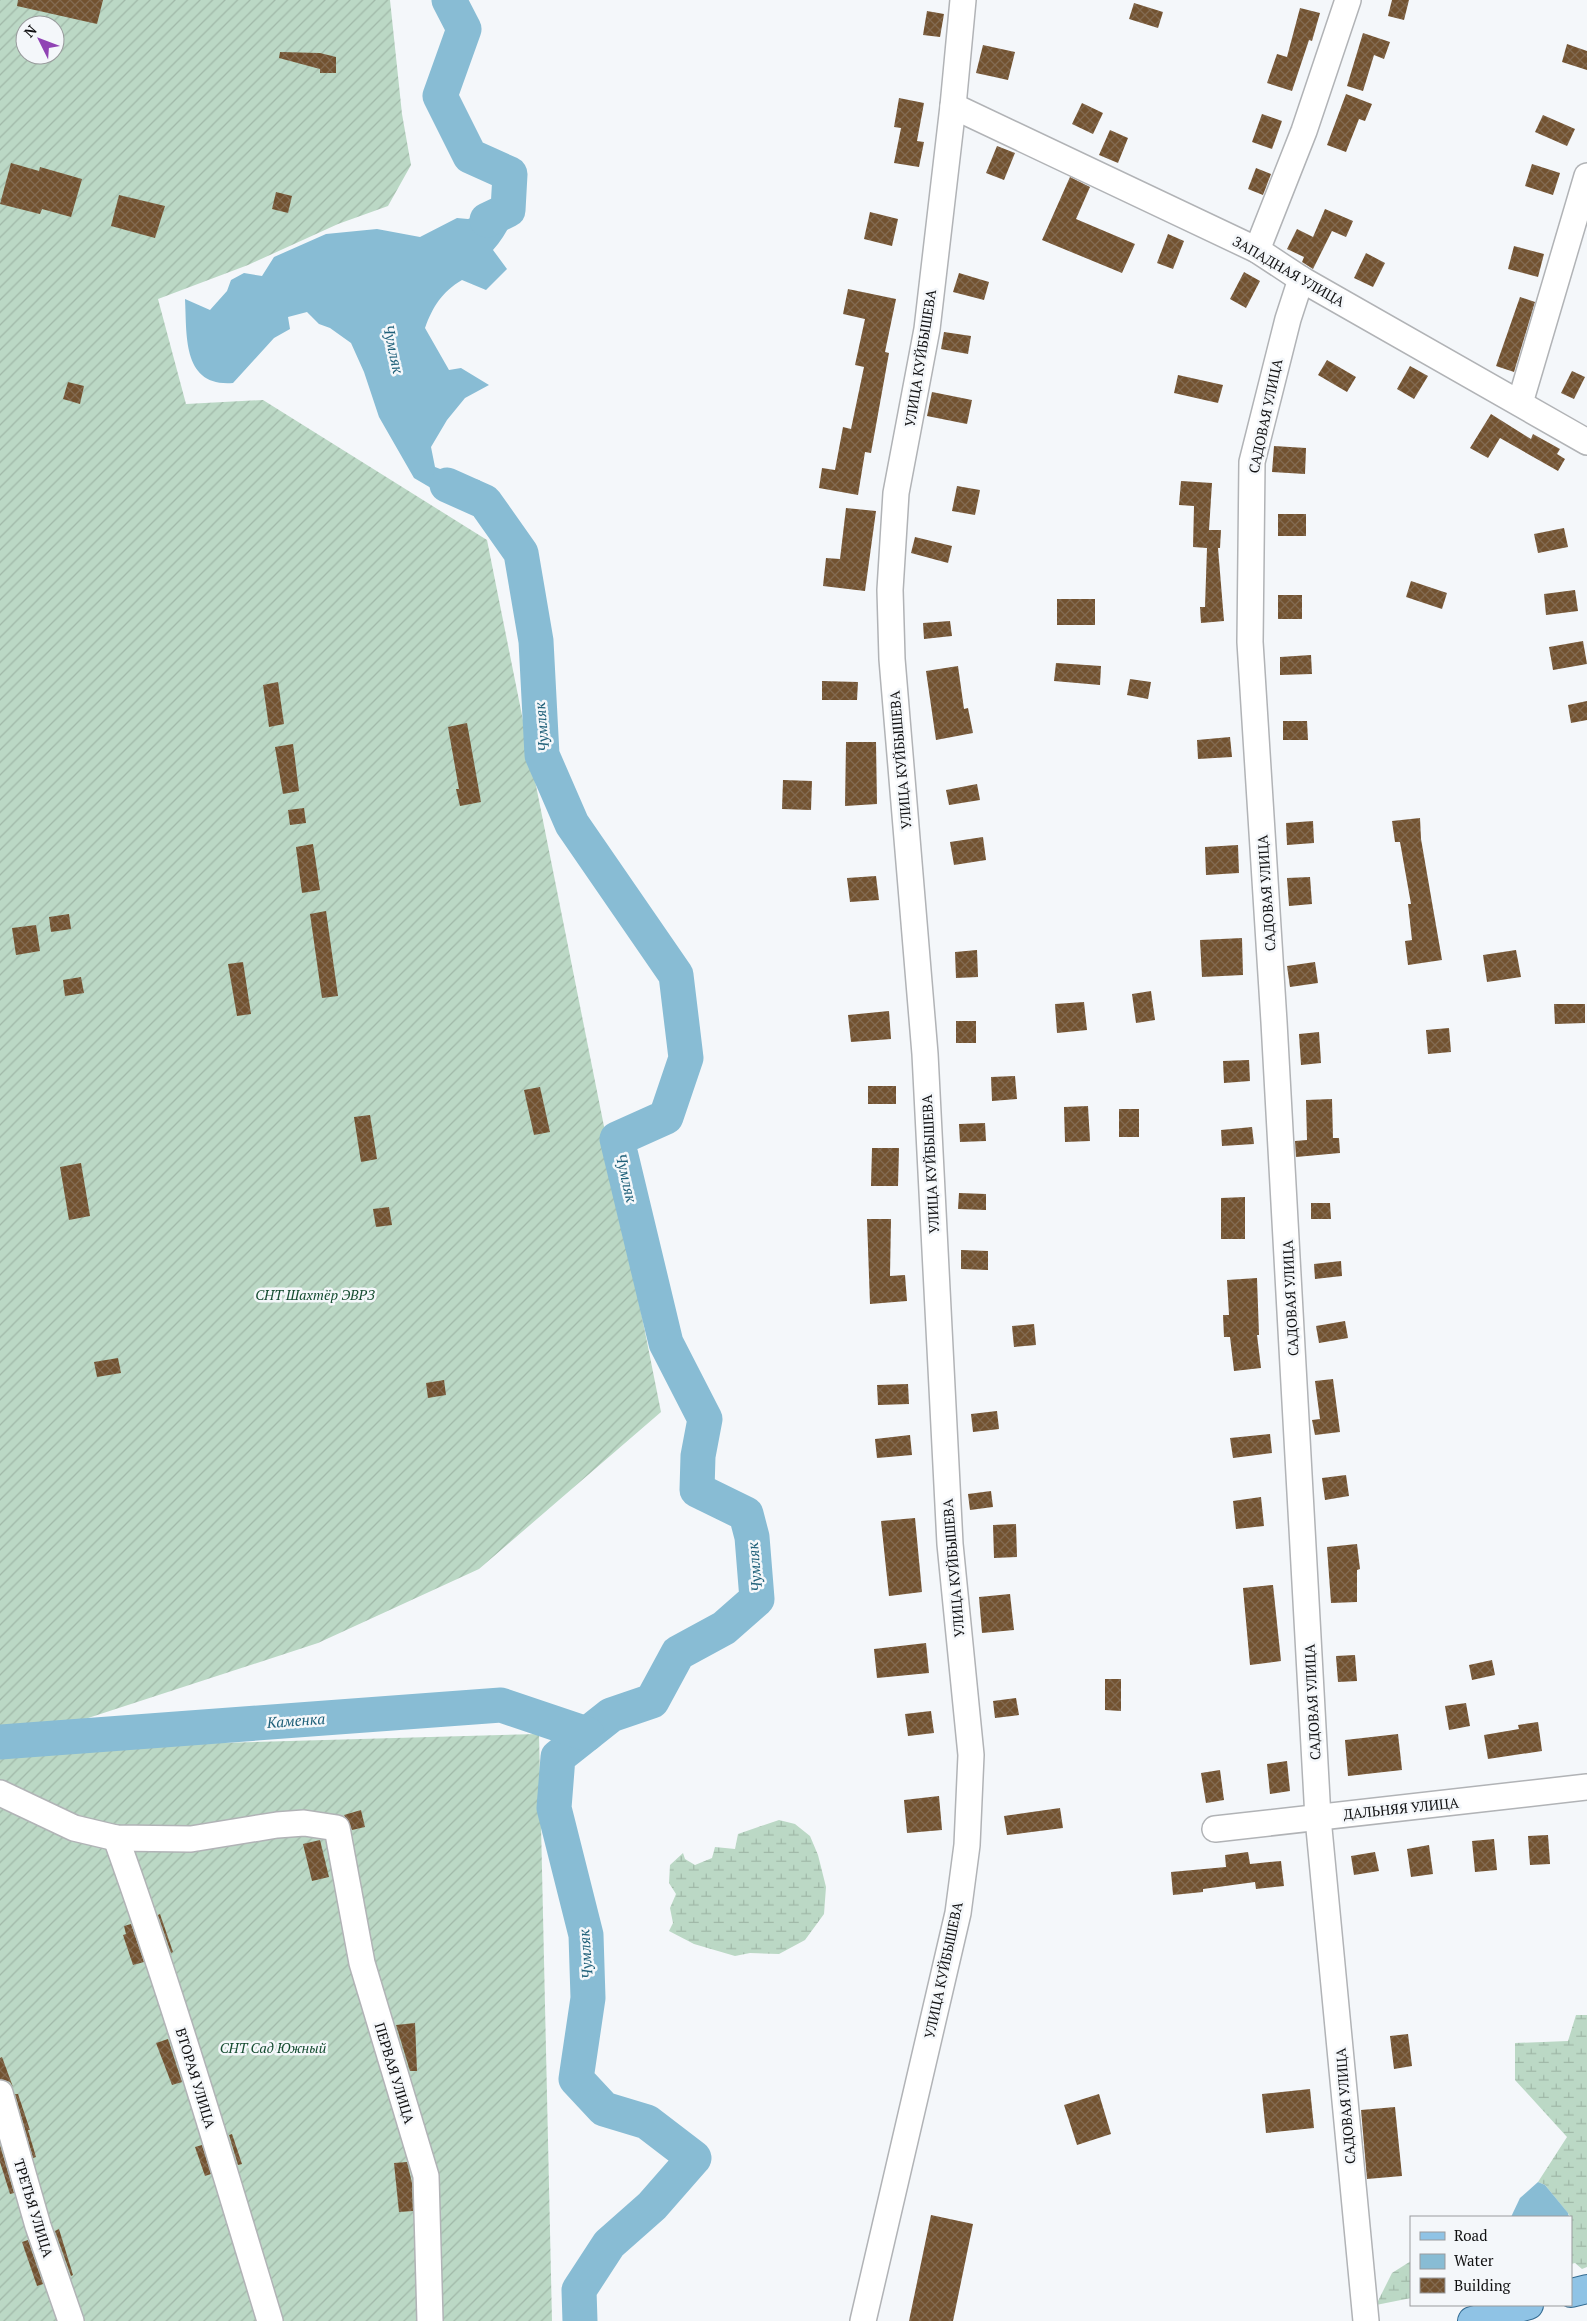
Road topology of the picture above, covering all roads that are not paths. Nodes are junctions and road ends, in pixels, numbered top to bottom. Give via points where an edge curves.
1 (964, 0) edge
2 (1348, 0) edge
3 (954, 106) junction
4 (1587, 176) edge
5 (1257, 250) junction
6 (1302, 279) junction
7 (1520, 403) junction
8 (1587, 442) edge
9 (1587, 1787) edge
10 (0, 1794) edge
11 (1318, 1818) junction
12 (1214, 1829) dead end
13 (116, 1838) junction
14 (0, 2093) edge
15 (1587, 2289) edge
16 (1572, 2293) edge
17 (1526, 2306) edge
18 (71, 2321) edge
19 (270, 2321) edge
20 (430, 2321) edge
21 (863, 2321) edge
22 (1366, 2321) edge
23 (1472, 2321) edge

1 - 3 street, УЛИЦА КУЙБЫШЕВА
2 - 5 street via 1304,131
3 - 5 street, ЗАПАДНАЯ УЛИЦА
3 - 21 street, УЛИЦА КУЙБЫШЕВА via 927,329 896,493 890,590 892,659 925,1054 950,1544 970,1765 967,1845 958,1913
4 - 7 street
5 - 6 street, ЗАПАДНАЯ УЛИЦА
6 - 7 street, ЗАПАДНАЯ УЛИЦА
6 - 11 street, САДОВАЯ УЛИЦА via 1288,319 1252,462 1250,642
7 - 8 street, ЗАПАДНАЯ УЛИЦА
9 - 11 street, ДАЛЬНЯЯ УЛИЦА
10 - 13 street via 74,1828
11 - 12 street, ДАЛЬНЯЯ УЛИЦА
11 - 22 street, САДОВАЯ УЛИЦА
13 - 19 street, ВТОРАЯ УЛИЦА via 195,2071
13 - 20 street, ПЕРВАЯ УЛИЦА via 191,1839 277,1825 337,1828 362,1963 426,2176
14 - 18 street, ТРЕТЬЯ УЛИЦА via 38,2226
15 - 16 main road
17 - 23 main road

